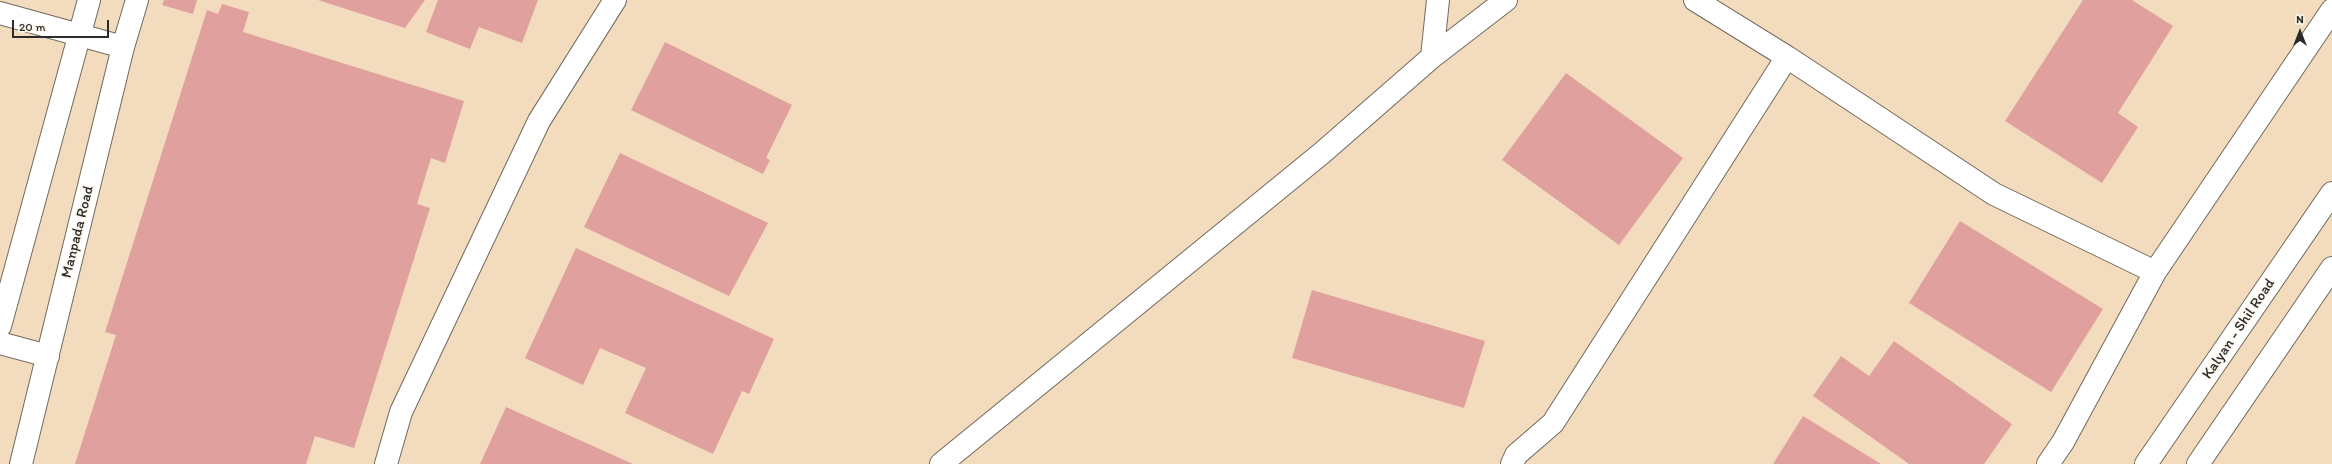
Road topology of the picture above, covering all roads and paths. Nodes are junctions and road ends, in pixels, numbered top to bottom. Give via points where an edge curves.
1 (88, 0) edge
2 (137, 0) edge
3 (615, 0) edge
4 (1438, 0) edge
5 (1506, 0) edge
6 (1695, 0) edge
7 (2332, 10) edge
8 (0, 12) edge
9 (79, 35) junction
10 (123, 47) junction
11 (1432, 57) junction
12 (1787, 57) junction
13 (2332, 193) edge
14 (2332, 268) edge
15 (2155, 272) junction
16 (0, 326) edge
17 (0, 343) edge
18 (48, 356) junction
19 (21, 464) edge
20 (386, 464) edge
21 (941, 464) edge
22 (1512, 464) edge
23 (2048, 464) edge
24 (2146, 464) edge
25 (2198, 464) edge

1 - 9 street
2 - 10 street, Manpada Road
3 - 20 street via 538,121 401,412
4 - 11 street
5 - 11 street
6 - 12 street
7 - 15 street
8 - 9 street
9 - 10 street
9 - 16 street
10 - 18 street, Manpada Road
11 - 21 street via 1322,152
12 - 15 street via 1994,194
12 - 22 street via 1553,423 1516,456
13 - 24 street, Kalyan - Shil Road
14 - 25 street
15 - 23 street via 2063,442
17 - 18 street
18 - 19 street, Manpada Road

